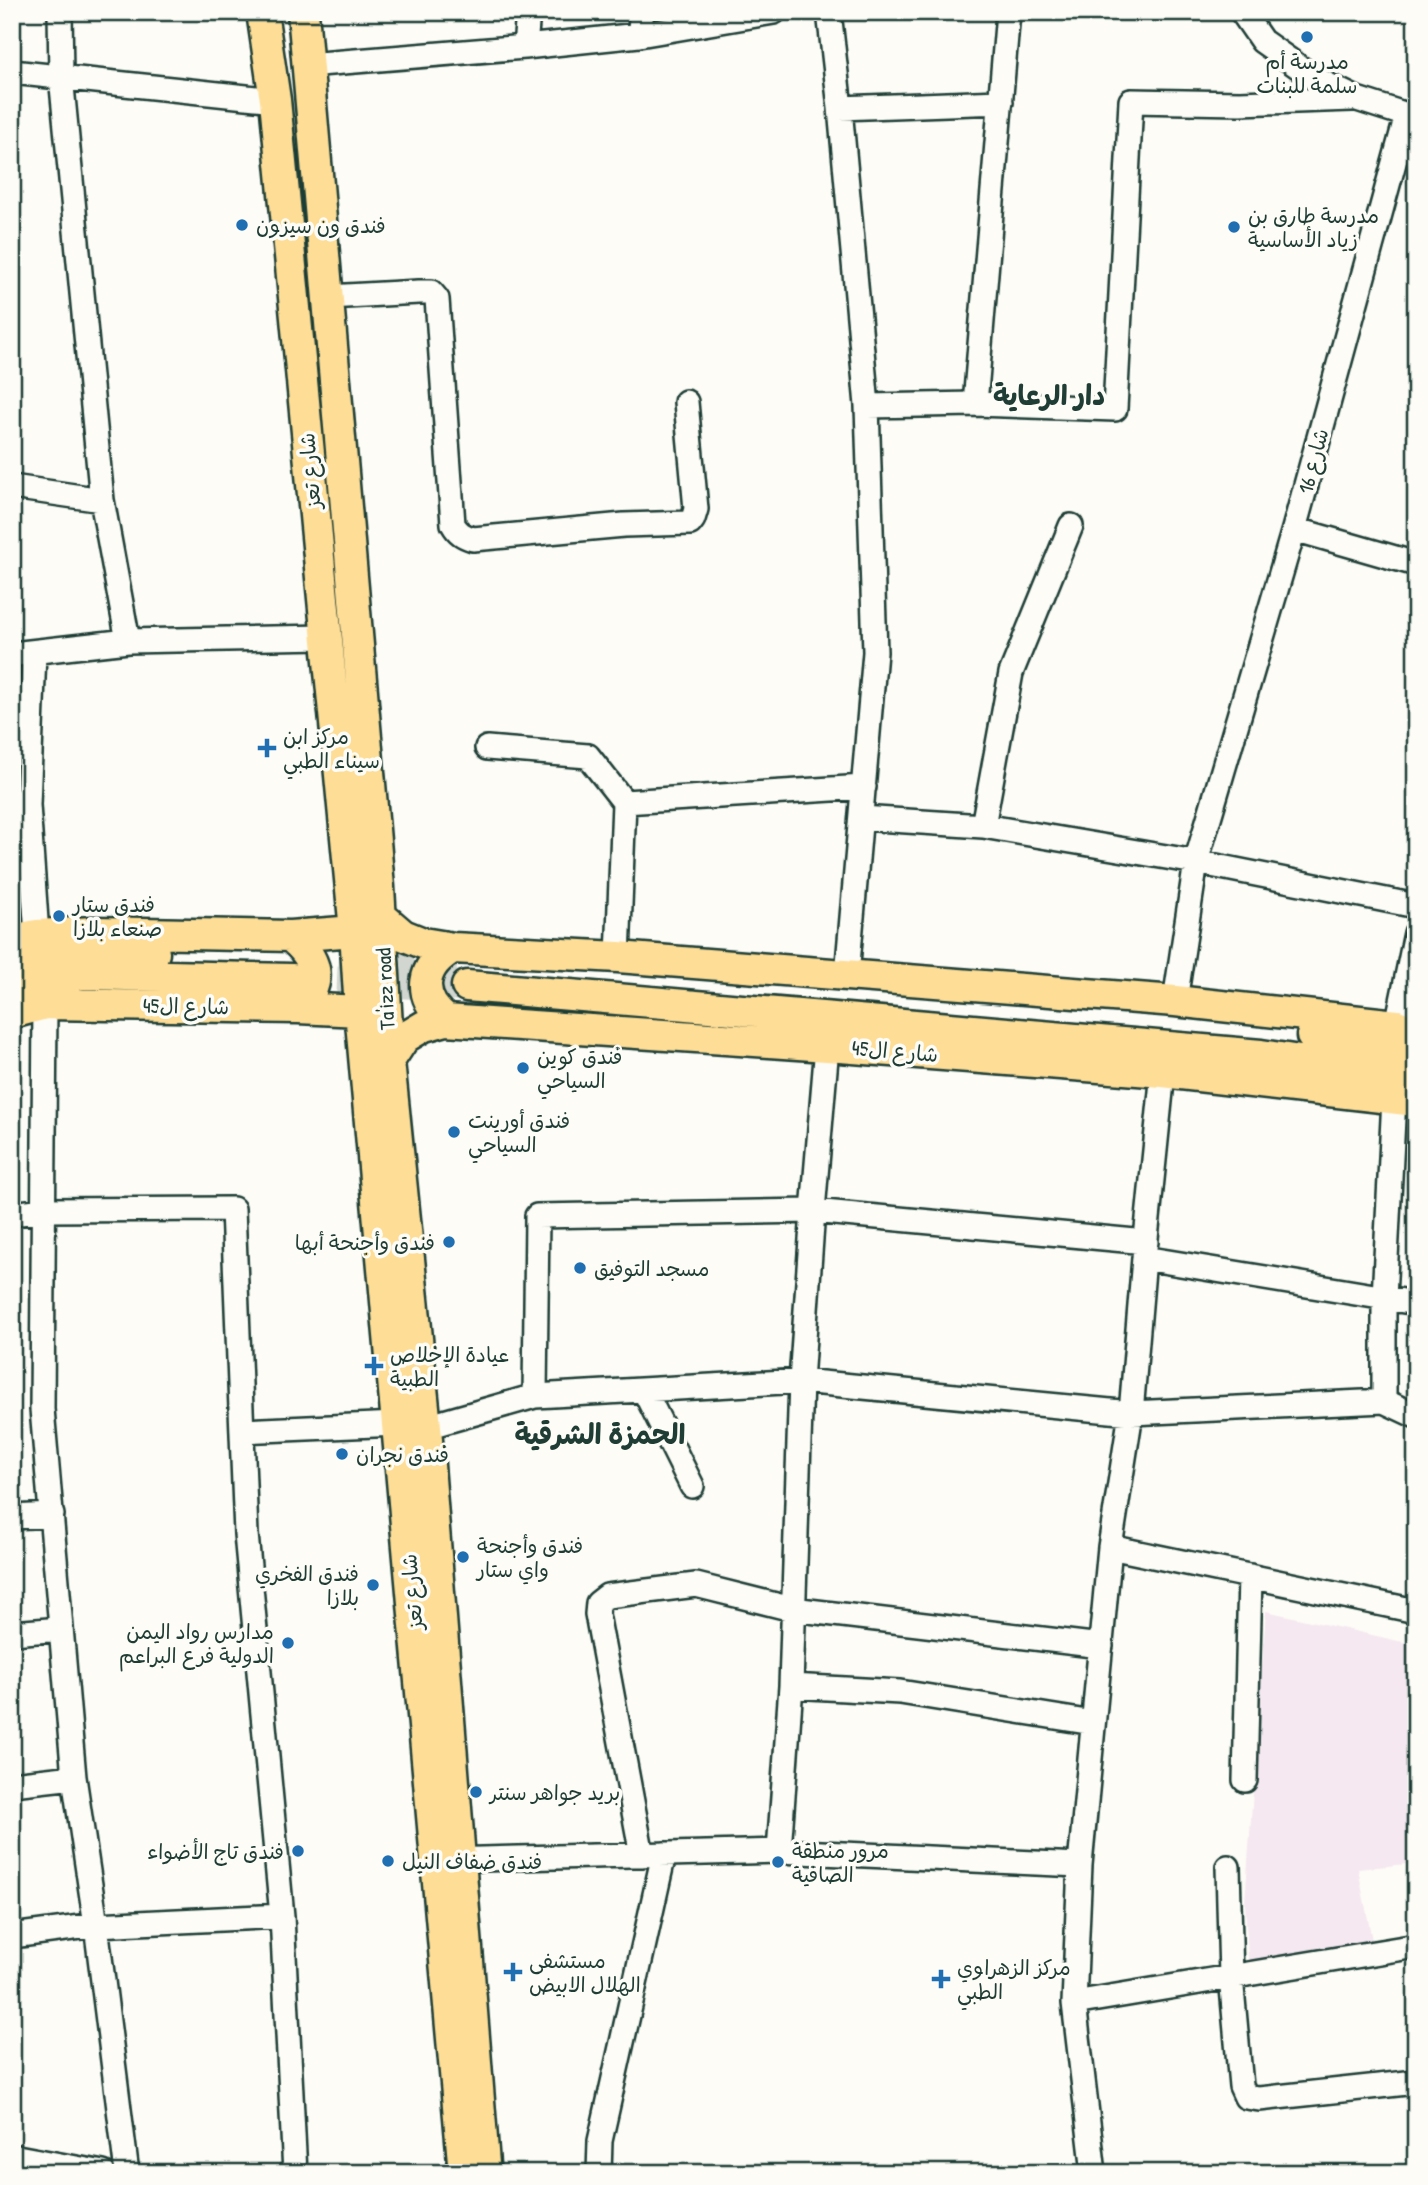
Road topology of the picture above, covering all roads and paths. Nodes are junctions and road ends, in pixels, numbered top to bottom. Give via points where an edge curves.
1 (60, 12) edge
2 (262, 12) edge
3 (303, 12) edge
4 (528, 12) edge
5 (774, 12) edge
6 (829, 12) edge
7 (1008, 12) edge
8 (1242, 12) edge
9 (641, 23) edge
10 (525, 47) junction
11 (307, 65) junction
12 (12, 72) edge
13 (61, 76) junction
14 (1357, 99) junction
15 (275, 100) junction
16 (1001, 102) junction
17 (840, 108) junction
18 (1413, 111) edge
19 (328, 297) junction
20 (686, 401) dead end
21 (975, 404) junction
22 (867, 406) junction
23 (12, 487) edge
24 (102, 500) junction
25 (1071, 526) dead end
26 (1294, 528) junction
27 (1416, 564) edge
28 (326, 637) junction
29 (128, 641) junction
30 (23, 654) edge
31 (487, 748) dead end
32 (864, 787) junction
33 (624, 802) junction
34 (20, 805) edge
35 (861, 818) junction
36 (983, 826) junction
37 (1196, 862) junction
38 (1416, 906) edge
39 (369, 924) junction
40 (1416, 933) edge
41 (25, 937) edge
42 (292, 957) junction
43 (618, 957) junction
44 (12, 959) edge
45 (461, 966) junction
46 (847, 975) junction
47 (12, 982) edge
48 (1175, 1001) junction
49 (45, 1004) junction
50 (298, 1008) junction
51 (360, 1011) junction
52 (12, 1013) edge
53 (446, 1020) junction
54 (1406, 1029) edge
55 (827, 1046) junction
56 (1416, 1050) edge
57 (389, 1061) junction
58 (1163, 1072) junction
59 (1408, 1093) edge
60 (44, 1210) junction
61 (813, 1211) junction
62 (12, 1214) edge
63 (1145, 1250) junction
64 (1384, 1298) junction
65 (1416, 1303) edge
66 (801, 1381) junction
67 (645, 1390) junction
68 (535, 1396) junction
69 (1384, 1401) junction
70 (1131, 1413) junction
71 (1416, 1416) edge
72 (397, 1424) junction
73 (426, 1427) junction
74 (242, 1431) junction
75 (692, 1486) dead end
76 (52, 1515) junction
77 (12, 1517) edge
78 (1110, 1547) junction
79 (1250, 1576) junction
80 (792, 1609) junction
81 (1416, 1611) edge
82 (61, 1629) junction
83 (12, 1633) edge
84 (1101, 1646) junction
85 (791, 1686) junction
86 (1093, 1723) junction
87 (74, 1777) junction
88 (1245, 1780) dead end
89 (12, 1784) edge
90 (779, 1851) junction
91 (653, 1854) junction
92 (448, 1860) junction
93 (1080, 1865) junction
94 (1228, 1867) dead end
95 (282, 1916) junction
96 (96, 1925) junction
97 (12, 1936) edge
98 (1416, 1946) edge
99 (1231, 1977) junction
100 (1074, 2003) junction
101 (1416, 2082) edge
102 (12, 2156) edge
103 (103, 2173) edge
104 (127, 2173) edge
105 (295, 2173) edge
106 (464, 2173) edge
107 (484, 2173) edge
108 (598, 2173) edge
109 (1094, 2173) edge

1 - 13 street
2 - 15 main road, شارع تعز
3 - 11 main road, شارع تعز
4 - 10 street
5 - 9 street
6 - 17 street
7 - 16 street
8 - 14 street, شارع 16 via 1262,41 1316,79
9 - 10 street
10 - 11 street
11 - 19 main road, شارع تعز
12 - 13 street
13 - 15 street
13 - 24 street
14 - 18 street, شارع 16
14 - 21 street via 1131,101 1115,409
15 - 28 main road, شارع تعز
16 - 17 street
16 - 21 street
17 - 22 street
18 - 26 street, شارع 16
19 - 20 street via 431,292 437,299 453,524 465,537 690,523 695,509
19 - 39 main road, شارع تعز
21 - 22 street
22 - 32 street via 875,652
23 - 24 street
24 - 29 street
25 - 36 street via 1011,673
26 - 27 street
26 - 37 street, شارع 16
28 - 29 street
28 - 39 main road, شارع تعز
29 - 30 street
30 - 34 street
31 - 33 street via 588,756
32 - 33 street
32 - 35 street
33 - 43 street
34 - 41 street
35 - 36 street
35 - 46 street
36 - 37 street
37 - 38 street
37 - 48 street, شارع 16
39 - 42 main road, شارع ال45
39 - 45 main road, شارع ال45 via 423,943
39 - 51 main road, Ta'izz road
39 - 57 main road, Ta'izz road
40 - 54 street
41 - 42 main road, شارع ال45 via 94,932
42 - 44 main road, شارع ال45 via 136,952
42 - 47 main road, شارع ال45
42 - 50 main road via 306,949 315,973 314,986
43 - 45 main road, شارع ال45
43 - 46 main road, شارع ال45
45 - 53 main road via 439,956 426,982 435,1011
45 - 56 main road, شارع ال45 via 1259,1028
45 - 59 main road, شارع ال45 via 1261,1055
46 - 48 main road, شارع ال45
48 - 54 main road, شارع ال45
49 - 50 main road, شارع ال45
49 - 52 main road, شارع ال45
49 - 60 street
50 - 51 main road, شارع ال45
51 - 72 main road, شارع تعز
53 - 55 main road, شارع ال45
53 - 57 main road, شارع ال45 via 404,1038
55 - 58 main road, شارع ال45
55 - 61 street
57 - 73 main road, شارع تعز
58 - 59 main road, شارع ال45
58 - 63 street
59 - 64 street
60 - 62 street
60 - 74 street via 233,1209
60 - 76 street via 42,1409
61 - 63 street
61 - 66 street
61 - 68 street via 537,1216
63 - 64 street
63 - 70 street
64 - 65 street
64 - 69 street
66 - 67 street
66 - 70 street
66 - 80 street
67 - 68 street
67 - 75 street
68 - 73 street
69 - 70 street
69 - 71 street
70 - 78 street
72 - 74 street
72 - 92 main road, شارع تعز
73 - 92 main road, شارع تعز
74 - 95 street via 246,1534
76 - 77 street
76 - 82 street
78 - 79 street
78 - 84 street
79 - 81 street
79 - 88 street
80 - 84 street
80 - 85 street
80 - 91 street via 696,1585 607,1597 598,1603
82 - 83 street
82 - 87 street
84 - 86 street
85 - 86 street via 900,1692
85 - 90 street
86 - 93 street
87 - 89 street
87 - 96 street
90 - 91 street
90 - 93 street
91 - 92 street
91 - 108 street
92 - 106 main road, شارع تعز
92 - 107 main road, شارع تعز
93 - 100 street
94 - 99 street
95 - 96 street
95 - 105 street
96 - 97 street
96 - 104 street
98 - 99 street
99 - 100 street
99 - 101 street via 1241,2086 1246,2097
100 - 109 street
102 - 103 street

